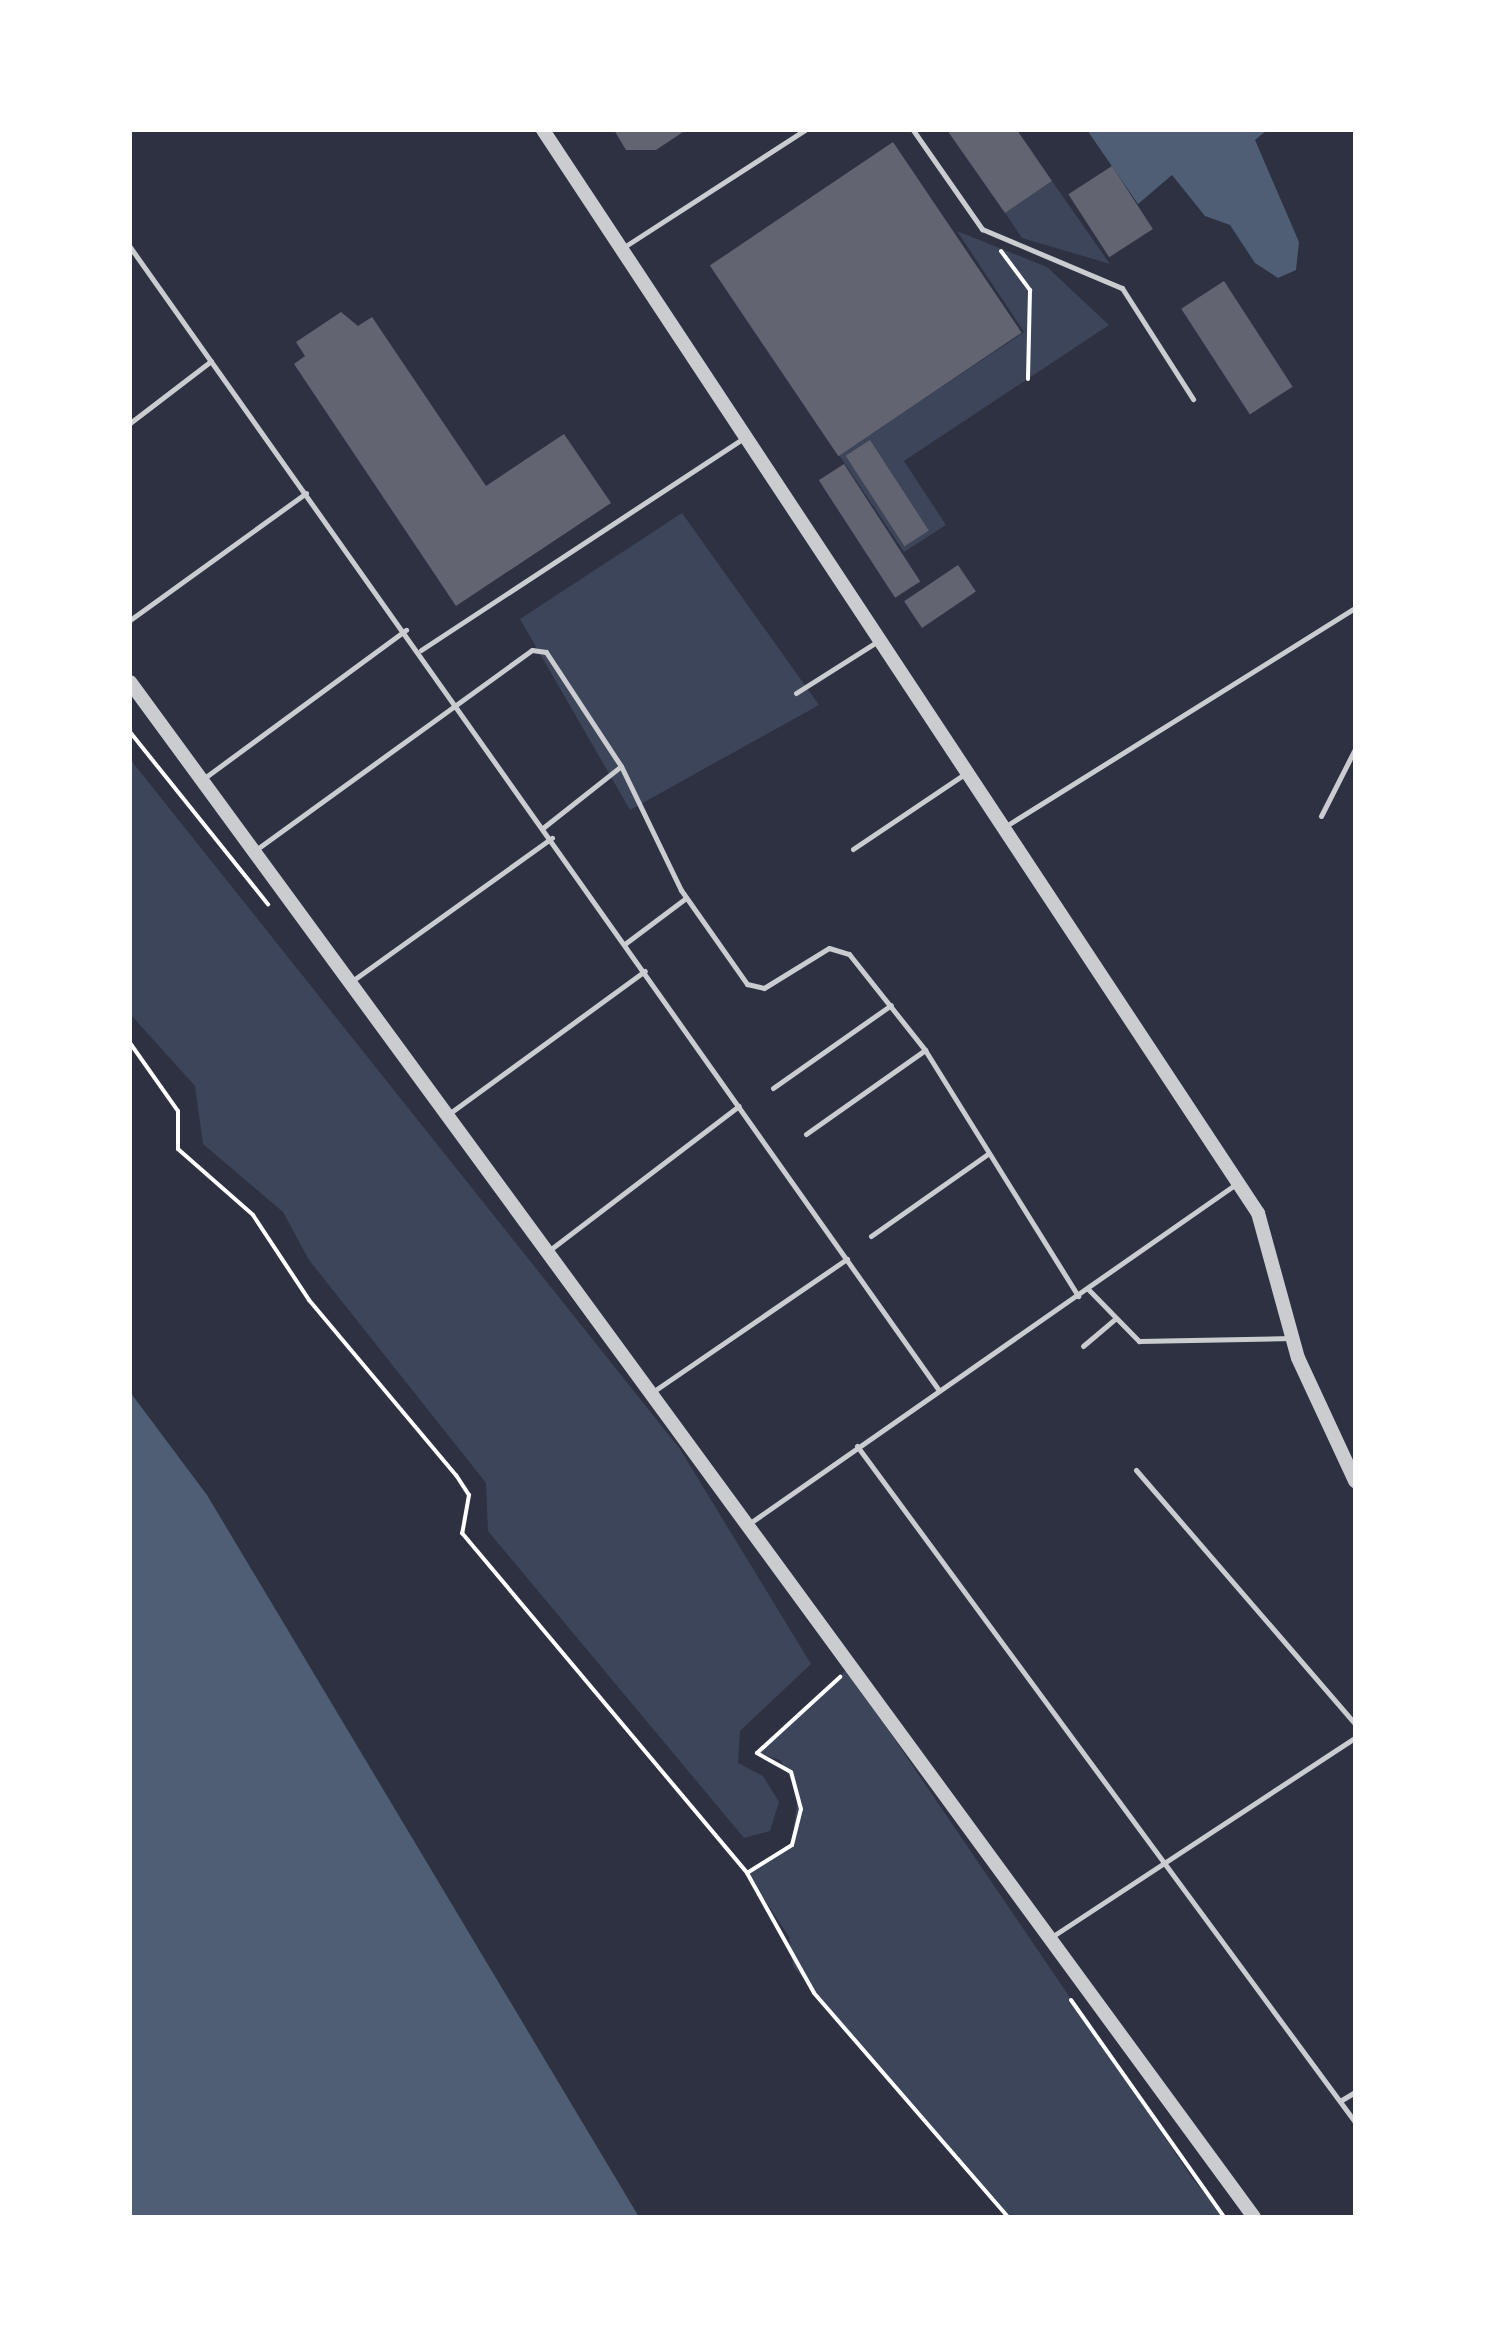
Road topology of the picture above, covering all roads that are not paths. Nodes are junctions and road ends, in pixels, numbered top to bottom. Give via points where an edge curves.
1 (543, 130) edge
2 (805, 130) edge
3 (913, 130) edge
4 (130, 247) edge
5 (621, 249) junction
6 (212, 360) junction
7 (1193, 398) dead end
8 (130, 423) edge
9 (745, 438) junction
10 (306, 492) junction
11 (1355, 608) edge
12 (130, 620) edge
13 (406, 630) junction
14 (881, 640) junction
15 (421, 650) junction
16 (130, 682) edge
17 (796, 692) dead end
18 (457, 702) junction
19 (1355, 748) edge
20 (621, 766) junction
21 (968, 771) junction
22 (202, 780) junction
23 (1321, 816) dead end
24 (1006, 826) junction
25 (544, 827) junction
26 (552, 838) junction
27 (853, 849) dead end
28 (255, 850) junction
29 (686, 898) junction
30 (626, 943) junction
31 (645, 971) junction
32 (352, 981) junction
33 (891, 1005) junction
34 (925, 1050) junction
35 (773, 1088) dead end
36 (739, 1106) junction
37 (450, 1114) junction
38 (806, 1134) dead end
39 (989, 1153) junction
40 (1236, 1184) junction
41 (870, 1236) dead end
42 (550, 1249) junction
43 (848, 1260) junction
44 (1088, 1289) junction
45 (1078, 1296) junction
46 (1115, 1319) junction
47 (1293, 1338) junction
48 (1084, 1346) dead end
49 (938, 1389) junction
50 (654, 1391) junction
51 (857, 1446) junction
52 (1136, 1470) dead end
53 (1355, 1481) edge
54 (747, 1525) junction
55 (1355, 1724) edge
56 (1355, 1738) edge
57 (1170, 1864) junction
58 (1053, 1936) junction
59 (1355, 2092) edge
60 (1340, 2101) junction
61 (1355, 2122) edge
62 (1254, 2217) edge

1 - 5 street
2 - 5 lane
3 - 7 lane via 982,229 1122,288
4 - 6 lane
5 - 9 street
6 - 8 lane
6 - 10 lane
9 - 14 street
9 - 15 lane
10 - 12 lane
10 - 13 lane
11 - 24 lane
13 - 15 lane
13 - 22 lane
14 - 17 lane
14 - 21 street
15 - 18 lane
16 - 22 street
18 - 20 lane via 541,649
18 - 25 lane
18 - 28 lane
19 - 23 lane
20 - 25 lane
20 - 29 lane
21 - 24 street
21 - 27 lane
22 - 28 street
24 - 40 street
25 - 26 lane
26 - 30 lane
26 - 32 lane
28 - 32 street
29 - 30 lane
29 - 33 lane via 756,989 839,948
30 - 31 lane
31 - 36 lane
31 - 37 lane
32 - 37 street
33 - 34 lane
33 - 35 lane
34 - 38 lane
34 - 39 lane
36 - 42 lane
36 - 43 lane
37 - 42 street
39 - 41 lane
39 - 45 lane
40 - 44 lane
40 - 47 street via 1270,1240
42 - 50 street
43 - 49 lane
43 - 50 lane
44 - 45 lane
44 - 46 lane
45 - 49 lane
46 - 47 lane via 1147,1343
46 - 48 lane
47 - 53 street
49 - 51 lane
50 - 54 street
51 - 54 lane
51 - 57 lane
52 - 55 lane
54 - 58 street
56 - 57 lane
57 - 58 lane
57 - 60 lane
58 - 62 street
59 - 60 lane
60 - 61 lane

